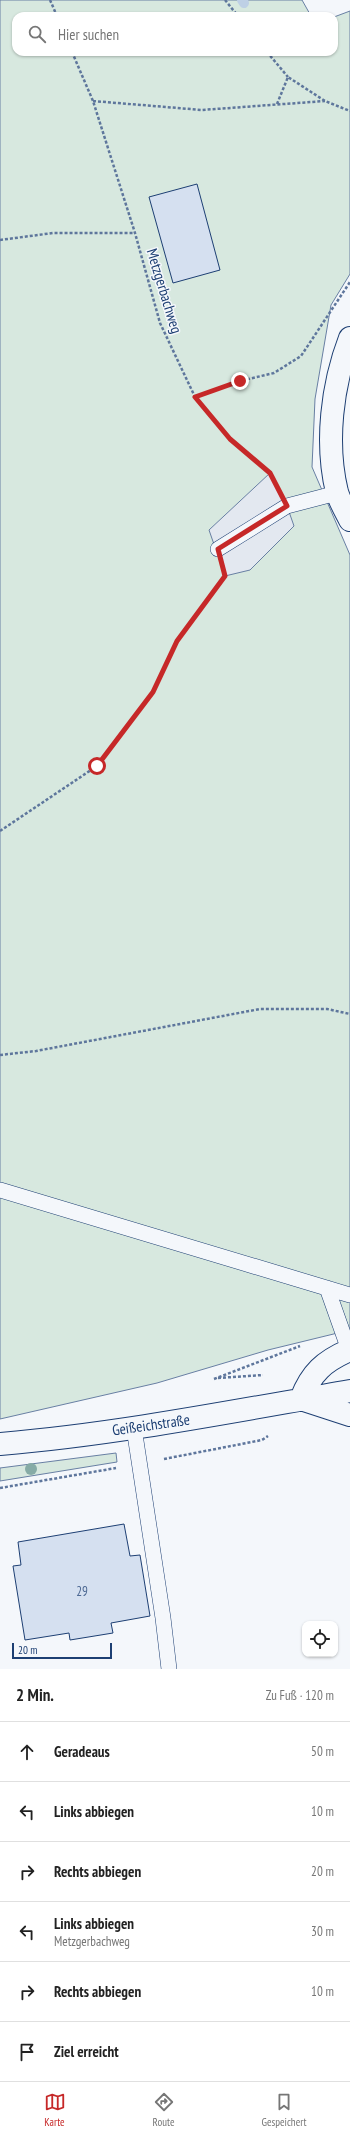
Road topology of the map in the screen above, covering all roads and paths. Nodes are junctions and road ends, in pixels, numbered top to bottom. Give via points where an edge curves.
1 (50, 0) edge
2 (225, 0) edge
3 (55, 12) edge
4 (235, 12) edge
5 (74, 56) edge
6 (271, 56) edge
7 (288, 77) junction
8 (93, 101) junction
9 (325, 101) junction
10 (278, 104) junction
11 (350, 111) edge
12 (135, 233) junction
13 (0, 240) edge
14 (350, 282) edge
15 (350, 338) edge
16 (195, 397) junction
17 (337, 493) junction
18 (287, 506) junction
19 (350, 520) edge
20 (218, 549) joint
21 (0, 831) edge
22 (350, 1014) edge
23 (0, 1055) edge
24 (0, 1190) edge
25 (328, 1288) junction
26 (350, 1295) edge
27 (302, 1345) dead end
28 (349, 1350) edge
29 (266, 1375) dead end
30 (350, 1391) edge
31 (301, 1399) junction
32 (350, 1415) edge
33 (134, 1428) junction
34 (0, 1444) edge
35 (169, 1669) edge

1 - 3 path
2 - 4 path
5 - 8 path, Metzgerbachweg
6 - 7 path
7 - 9 path
7 - 10 path
8 - 10 path via 202,110
8 - 12 path, Metzgerbachweg
9 - 10 path
9 - 11 path
12 - 13 path via 53,233
12 - 16 path, Metzgerbachweg via 160,323
14 - 16 path via 300,356 274,373 240,381
15 - 17 main road via 340,366 333,407 331,441
16 - 18 path, Metzgerbachweg via 230,439 270,473
17 - 18 lane
17 - 19 main road
18 - 20 lane
20 - 21 path via 225,576 177,641 153,692 97,766
22 - 23 path via 327,1009 260,1009 43,1050
24 - 25 lane
25 - 26 lane
25 - 28 lane
27 - 29 path via 214,1379
28 - 31 main road via 320,1368 308,1382
30 - 31 main road, Geißeichstraße
31 - 32 main road, Geißeichstraße
31 - 33 main road, Geißeichstraße
33 - 34 main road, Geißeichstraße
33 - 35 lane

